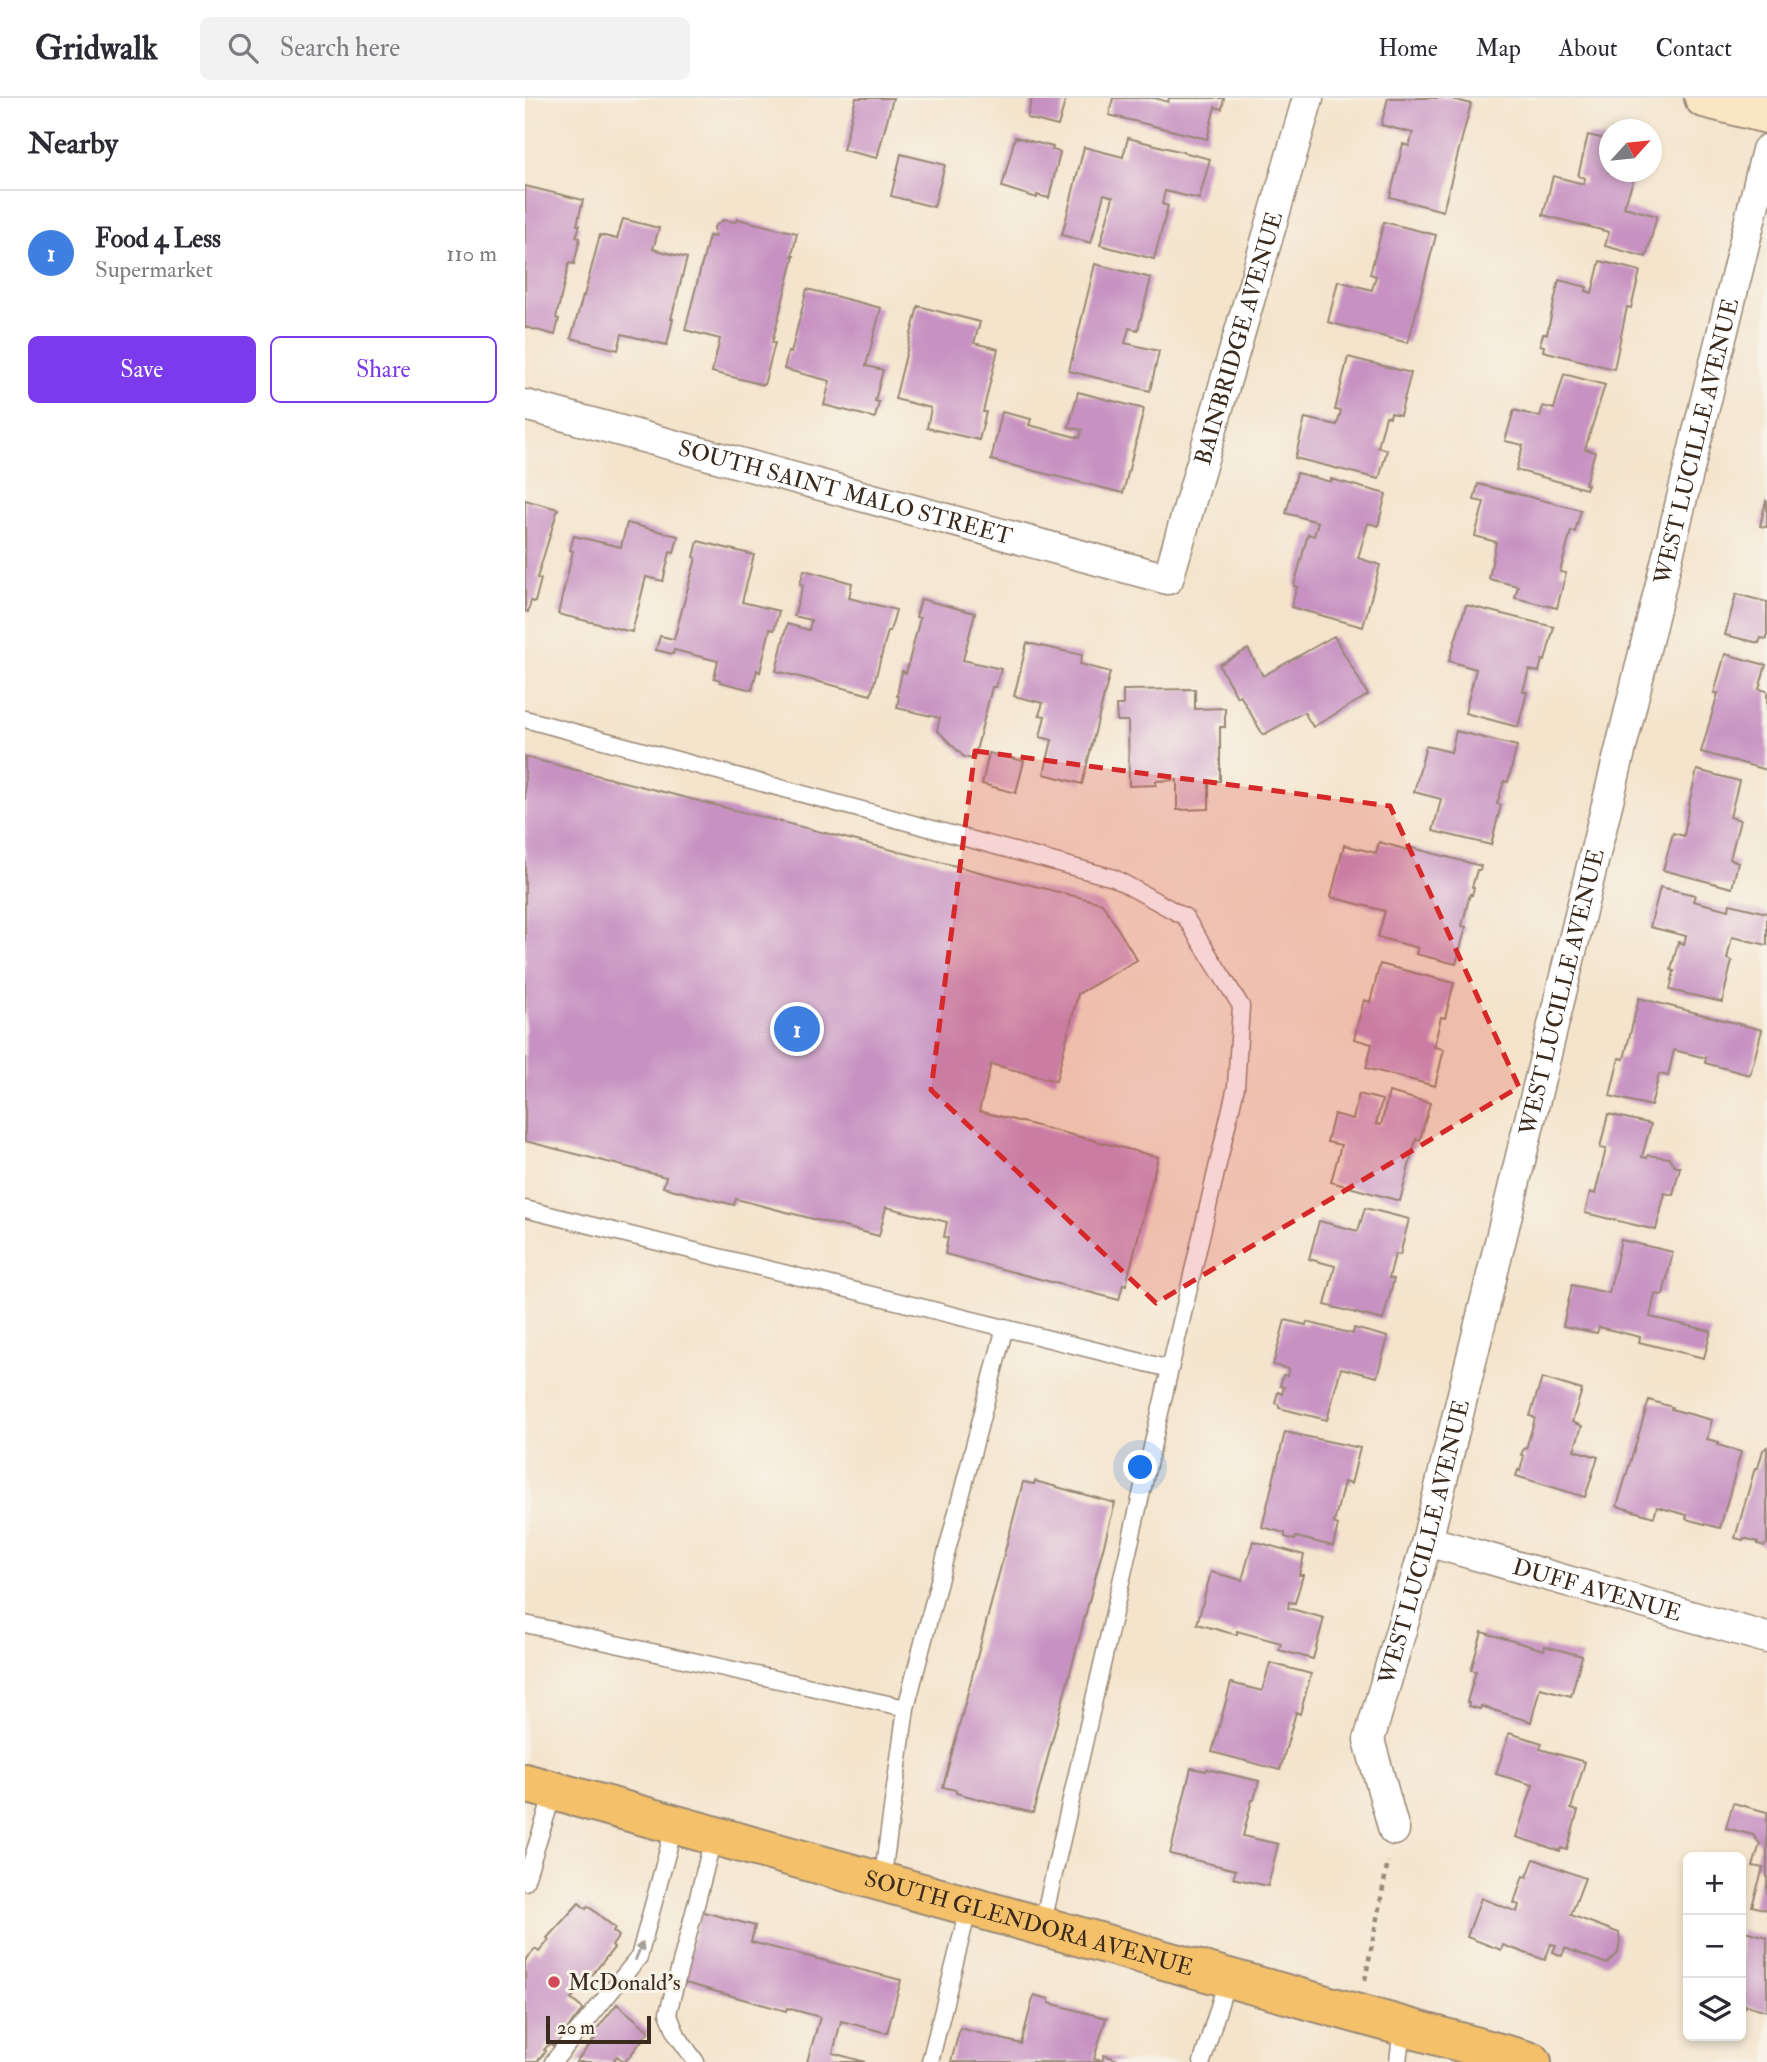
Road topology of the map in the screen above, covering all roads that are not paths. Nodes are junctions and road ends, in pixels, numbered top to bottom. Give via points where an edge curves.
1 (1308, 98) edge
2 (1704, 98) edge
3 (1767, 114) edge
4 (1767, 150) edge
5 (525, 405) edge
6 (1168, 579) joint
7 (525, 719) edge
8 (525, 1209) edge
9 (1005, 1327) junction
10 (1170, 1369) junction
11 (1427, 1541) junction
12 (525, 1624) edge
13 (1767, 1638) edge
14 (906, 1708) junction
15 (540, 1787) edge
16 (675, 1825) junction
17 (1394, 1830) road end
18 (714, 1835) junction
19 (525, 1882) edge
20 (882, 1882) junction
21 (969, 1906) junction
22 (1042, 1926) junction
23 (1228, 1978) junction
24 (1400, 2044) edge
25 (553, 2062) edge
26 (696, 2062) edge
27 (930, 2062) edge
28 (1202, 2062) edge
29 (1532, 2062) edge

1 - 6 street, BAINBRIDGE AVENUE
2 - 3 street
4 - 11 street, WEST LUCILLE AVENUE
5 - 6 street, SOUTH SAINT MALO STREET
7 - 10 lane via 1114,878 1185,917 1241,1006 1236,1087
8 - 9 lane
9 - 10 lane
9 - 14 lane
10 - 22 lane
11 - 13 street, DUFF AVENUE
11 - 17 street, WEST LUCILLE AVENUE via 1369,1740
12 - 14 lane
14 - 20 lane
15 - 16 main road, SOUTH GLENDORA AVENUE
15 - 19 lane
16 - 18 main road, SOUTH GLENDORA AVENUE
25 -> 16 lane via 639,1957
18 - 20 main road, SOUTH GLENDORA AVENUE
18 - 26 lane via 668,2013
20 - 21 main road, SOUTH GLENDORA AVENUE
21 - 22 main road, SOUTH GLENDORA AVENUE
21 - 27 lane
22 - 23 main road, SOUTH GLENDORA AVENUE
23 - 24 main road, SOUTH GLENDORA AVENUE via 1358,2014
23 - 28 lane
24 - 29 main road, SOUTH GLENDORA AVENUE

